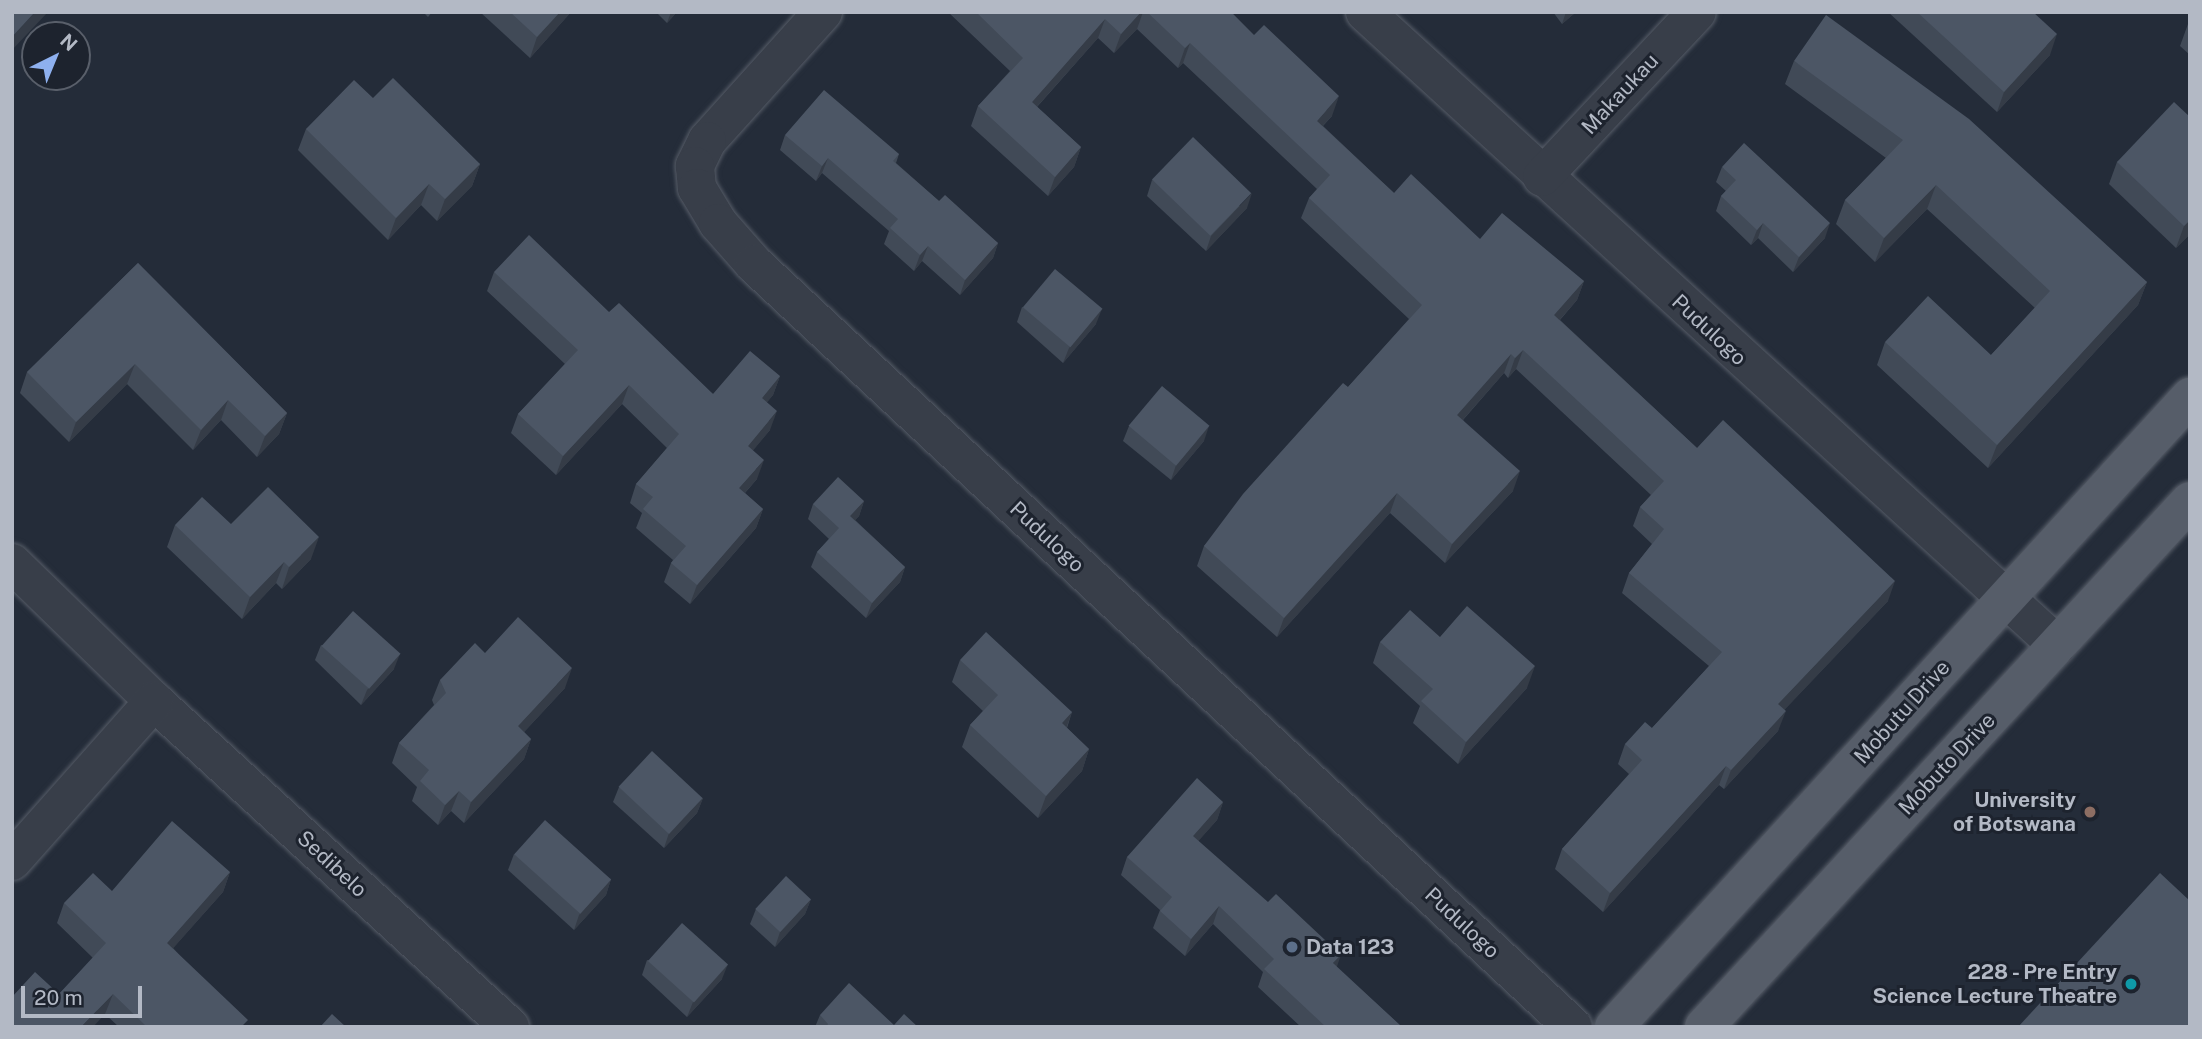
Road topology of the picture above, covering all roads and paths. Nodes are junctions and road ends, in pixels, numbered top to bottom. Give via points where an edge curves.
1 (823, 12) edge
2 (1365, 12) edge
3 (1697, 12) edge
4 (1542, 177) junction
5 (2190, 397) edge
6 (2190, 501) edge
7 (12, 563) edge
8 (2004, 601) junction
9 (2057, 645) junction
10 (154, 701) junction
11 (12, 861) edge
12 (510, 1027) edge
13 (1573, 1027) edge
14 (1614, 1027) edge
15 (1704, 1027) edge

1 - 13 street, Pudulogo via 707,141 695,166 697,188 718,223 764,274
2 - 4 street, Pudulogo
3 - 4 street, Makaukau
4 - 8 street, Pudulogo
5 - 8 main road, Mobutu Drive
6 - 9 main road, Mobuto Drive
7 - 10 street, Sedibelo
8 - 9 street, Pudulogo
8 - 14 main road, Mobutu Drive
9 - 15 main road, Mobuto Drive
10 - 11 street
10 - 12 street, Sedibelo

